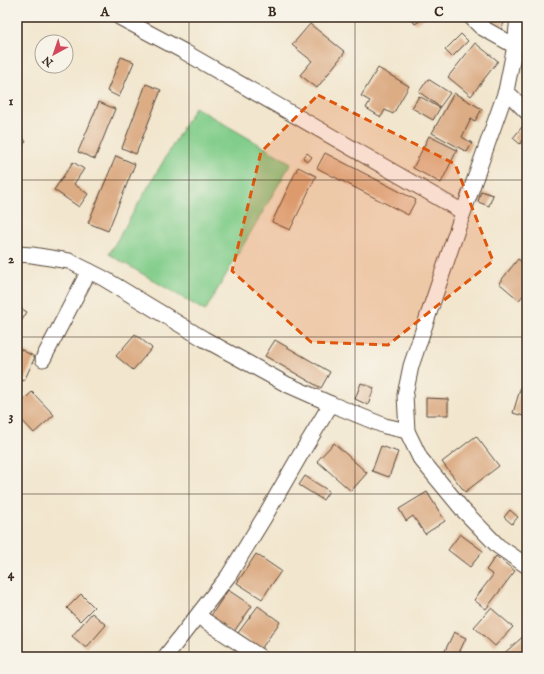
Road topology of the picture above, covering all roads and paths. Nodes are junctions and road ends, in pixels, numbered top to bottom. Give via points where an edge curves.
1 (119, 17) edge
2 (471, 17) edge
3 (518, 17) edge
4 (515, 46) junction
5 (506, 91) junction
6 (527, 112) edge
7 (463, 212) junction
8 (17, 254) edge
9 (89, 271) junction
10 (43, 359) dead end
11 (332, 404) junction
12 (407, 431) junction
13 (527, 566) edge
14 (198, 616) junction
15 (165, 657) edge
16 (260, 657) edge

1 - 7 street
2 - 4 street via 481,27
3 - 4 street
4 - 5 street
5 - 6 street
5 - 7 street
7 - 12 street via 411,366 405,395
8 - 9 street via 32,254 69,261
9 - 10 street
9 - 11 street via 230,354 286,384
11 - 12 street via 385,426
11 - 14 street via 229,575
12 - 13 street via 420,458 463,510 498,546
14 - 15 street
14 - 16 street

